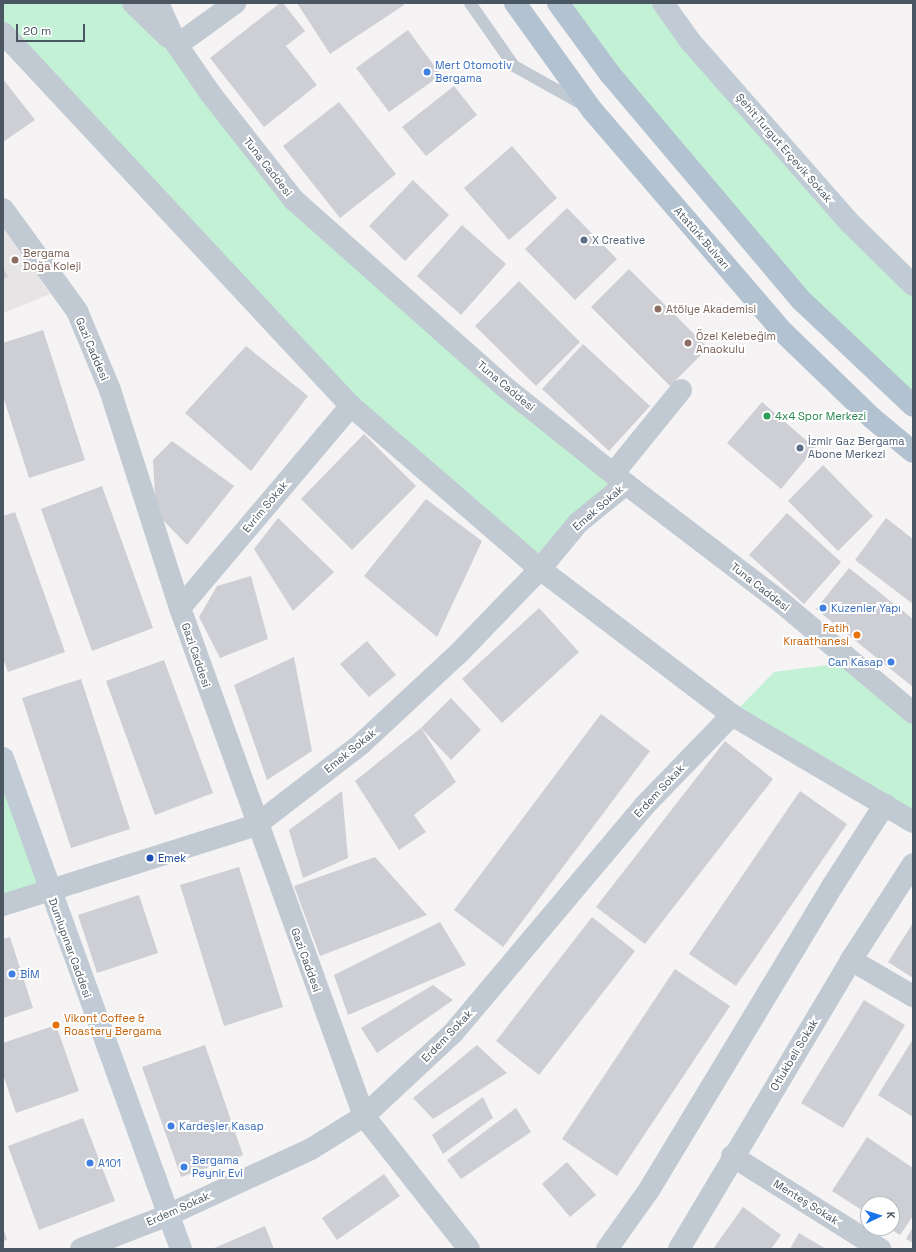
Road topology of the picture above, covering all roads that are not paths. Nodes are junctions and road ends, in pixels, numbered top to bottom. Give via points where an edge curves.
1 (133, 3) edge
2 (158, 3) edge
3 (236, 3) edge
4 (470, 3) edge
5 (515, 3) edge
6 (558, 3) edge
7 (663, 3) edge
8 (3, 33) edge
9 (177, 45) junction
10 (592, 110) junction
11 (3, 210) edge
12 (913, 285) edge
13 (681, 390) dead end
14 (351, 406) junction
15 (913, 406) edge
16 (913, 452) edge
17 (619, 479) junction
18 (540, 569) junction
19 (180, 608) junction
20 (913, 713) edge
21 (732, 715) junction
22 (3, 758) edge
23 (886, 804) junction
24 (913, 822) edge
25 (256, 825) junction
26 (913, 864) edge
27 (49, 889) junction
28 (3, 905) edge
29 (851, 960) junction
30 (913, 996) edge
31 (364, 1116) junction
32 (732, 1156) junction
33 (168, 1215) junction
34 (82, 1249) edge
35 (181, 1249) edge
36 (469, 1249) edge
37 (607, 1249) edge
38 (679, 1249) edge
39 (880, 1249) edge

1 - 9 street
2 - 9 street, Tuna Caddesi
3 - 9 street
4 - 10 lane via 514,66
5 - 10 main road, Atatürk Bulvarı
6 - 15 main road via 624,92 801,300
7 - 12 main road, Şehit Turgut Erçevik Sokak via 690,41 851,224
8 - 14 street
9 - 17 street, Tuna Caddesi via 210,93 294,200 506,388
10 - 16 main road, Atatürk Bulvarı via 783,332 872,418
11 - 19 street, Gazi Caddesi via 77,311 110,390
13 - 17 street, Emek Sokak
14 - 18 street
14 - 19 street, Evrim Sokak
17 - 18 street, Emek Sokak
17 - 20 street, Tuna Caddesi via 782,603
18 - 21 street
18 - 25 street, Emek Sokak via 459,654 361,744
19 - 25 street, Gazi Caddesi
21 - 23 street
21 - 31 street, Erdem Sokak via 645,805 454,1033
22 - 27 main road, Dumlupınar Caddesi
23 - 24 street
23 - 37 street via 833,885 649,1190
25 - 27 street, Emek Sokak
25 - 31 street, Gazi Caddesi
26 - 29 street, Otlukbeli Sokak
27 - 28 street, Emek Sokak
27 - 33 main road, Dumlupınar Caddesi
29 - 30 street
29 - 32 street, Otlukbeli Sokak
31 - 33 street, Erdem Sokak via 311,1149
31 - 36 street, Gazi Caddesi
32 - 38 street, Otlukbeli Sokak
32 - 39 street, Menteş Sokak
33 - 34 street, Erdem Sokak
33 - 35 main road, Dumlupınar Caddesi

